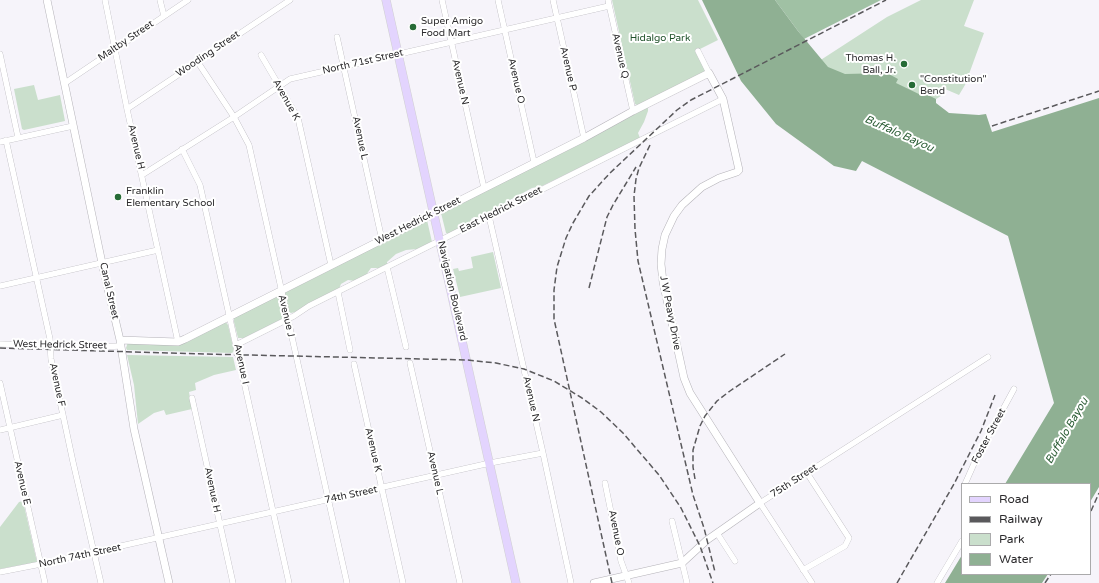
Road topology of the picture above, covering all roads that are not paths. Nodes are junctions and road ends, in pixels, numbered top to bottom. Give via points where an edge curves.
1 (47, 0) edge
2 (105, 0) edge
3 (160, 0) edge
4 (188, 0) edge
5 (290, 0) edge
6 (386, 0) edge
7 (442, 0) edge
8 (498, 0) edge
9 (553, 0) edge
10 (608, 3) edge
11 (164, 16) junction
12 (556, 18) junction
13 (504, 30) junction
14 (337, 37) dead end
15 (451, 42) junction
16 (115, 49) junction
17 (698, 51) dead end
18 (0, 54) edge
19 (398, 54) junction
20 (261, 56) dead end
21 (196, 62) junction
22 (344, 66) junction
23 (709, 73) junction
24 (65, 83) junction
25 (279, 86) junction
26 (723, 99) junction
27 (127, 109) junction
28 (633, 111) junction
29 (234, 117) junction
30 (73, 126) junction
31 (18, 137) junction
32 (584, 138) junction
33 (3, 141) edge
34 (182, 150) junction
35 (534, 162) junction
36 (142, 176) junction
37 (484, 188) junction
38 (434, 214) junction
39 (489, 216) junction
40 (382, 240) junction
41 (441, 240) junction
42 (158, 250) junction
43 (102, 263) junction
44 (331, 265) junction
45 (388, 267) junction
46 (36, 278) junction
47 (0, 286) edge
48 (281, 290) junction
49 (338, 292) junction
50 (229, 316) junction
51 (287, 320) junction
52 (178, 342) junction
53 (120, 343) junction
54 (0, 344) edge
55 (50, 345) junction
56 (236, 345) junction
57 (406, 347) dead end
58 (350, 350) dead end
59 (988, 356) dead end
60 (410, 363) dead end
61 (354, 364) dead end
62 (0, 383) edge
63 (1014, 389) dead end
64 (192, 398) dead end
65 (63, 415) junction
66 (9, 428) junction
67 (0, 430) edge
68 (543, 453) junction
69 (490, 464) junction
70 (807, 473) junction
71 (436, 476) junction
72 (605, 483) dead end
73 (965, 483) edge
74 (382, 489) junction
75 (327, 500) junction
76 (760, 503) junction
77 (273, 512) junction
78 (672, 521) dead end
79 (220, 525) junction
80 (717, 533) junction
81 (159, 538) junction
82 (961, 543) edge
83 (94, 552) junction
84 (735, 561) dead end
85 (682, 563) junction
86 (41, 564) junction
87 (803, 570) junction
88 (0, 572) edge
89 (628, 580) edge
90 (45, 583) edge
91 (101, 583) edge
92 (169, 583) edge
93 (234, 583) edge
94 (289, 583) edge
95 (346, 583) edge
96 (403, 583) edge
97 (460, 583) edge
98 (516, 583) edge
99 (571, 583) edge
100 (594, 583) edge
101 (687, 583) edge
102 (812, 583) edge
103 (937, 583) edge

1 - 24 street, Canal Street
2 - 16 street, Avenue H
3 - 11 street
4 - 11 street, Maltby Street
5 - 21 street, Wooding Street
6 - 19 main road, Navigation Boulevard
7 - 15 street, Avenue N
8 - 13 street, Avenue O
9 - 12 street, Avenue P
10 - 12 street, North 71st Street
10 - 28 street, Avenue Q
11 - 16 street, Maltby Street
12 - 13 street, North 71st Street
12 - 32 street, Avenue P
13 - 15 street, North 71st Street
13 - 35 street, Avenue O
14 - 22 street, Avenue L
15 - 19 street, North 71st Street
15 - 37 street, Avenue N
16 - 24 street, Maltby Street
16 - 27 street, Avenue H
17 - 23 street, J W Peavy Drive
18 - 31 street
19 - 22 street, North 71st Street
19 - 38 main road, Navigation Boulevard
20 - 25 street, Avenue K
21 - 27 street, Wooding Street
21 - 29 street, Avenue J
22 - 25 street, North 71st Street via 290,78
22 - 40 street, Avenue L
23 - 26 street, J W Peavy Drive
23 - 28 street, West Hedrick Street
24 - 30 street, Canal Street
25 - 29 street, North 71st Street
25 - 44 street, Avenue K via 298,118
26 - 39 street, East Hedrick Street
26 - 76 street, J W Peavy Drive via 739,170 708,183 682,205 666,235 661,264 684,378 690,393
27 - 36 street, Avenue H
28 - 32 street, West Hedrick Street
29 - 34 street, North 71st Street
29 - 48 street, Avenue J via 248,145
30 - 31 street
30 - 43 street, Canal Street
31 - 33 street
32 - 35 street, West Hedrick Street
33 - 46 street, Avenue F
34 - 36 street, North 71st Street
34 - 50 street, Avenue I via 200,184
35 - 37 street, West Hedrick Street
36 - 42 street, Avenue H
37 - 38 street, West Hedrick Street
38 - 40 street, West Hedrick Street
38 - 41 main road, Navigation Boulevard
39 - 41 street, East Hedrick Street
39 - 68 street, Avenue N
40 - 44 street, West Hedrick Street
41 - 45 street, East Hedrick Street
41 - 69 main road, Navigation Boulevard
42 - 43 street
42 - 52 street, Avenue H
43 - 46 street
43 - 53 street, Canal Street
44 - 48 street, West Hedrick Street
45 - 49 street, East Hedrick Street
45 - 57 street
46 - 47 street
46 - 55 street, Avenue F
48 - 50 street, West Hedrick Street
48 - 51 street, Avenue J
49 - 51 street, East Hedrick Street
49 - 58 street
50 - 52 street, West Hedrick Street
50 - 56 street, Avenue I
51 - 56 street, East Hedrick Street
51 - 75 street, Avenue J
52 - 53 street, West Hedrick Street
53 - 55 street, West Hedrick Street via 96,347
53 - 81 street, Canal Street via 134,429
54 - 55 street, West Hedrick Street
55 - 65 street, Avenue F
56 - 77 street, Avenue I
59 - 70 street, 75th Street
60 - 71 street, Avenue L
61 - 74 street, Avenue K
62 - 66 street, Avenue E
63 - 73 street, Foster Street
64 - 79 street, Avenue H
65 - 66 street
65 - 83 street, Avenue F
66 - 67 street
66 - 86 street, Avenue E
68 - 69 street, 74th Street
68 - 99 street, Avenue N
69 - 71 street, 74th Street
69 - 98 main road, Navigation Boulevard
70 - 76 street, 75th Street
70 - 87 street via 849,540 845,546
71 - 74 street, 74th Street
71 - 97 street, Avenue L
72 - 89 street, Avenue O via 621,561
74 - 75 street, 74th Street
74 - 96 street, Avenue K
75 - 77 street, 74th Street
75 - 95 street, Avenue J
76 - 80 street, 75th Street
76 - 87 street, J W Peavy Drive
77 - 79 street, 74th Street
77 - 94 street, Avenue I
78 - 85 street
79 - 81 street, 74th Street
79 - 93 street, Avenue H
80 - 84 street
80 - 85 street, 75th Street
81 - 83 street, North 74th Street
81 - 92 street, Canal Street
82 - 103 street
83 - 86 street, North 74th Street
83 - 91 street, Avenue F
85 - 89 street, 75th Street
85 - 101 street
86 - 88 street, North 74th Street
86 - 90 street, Avenue E
87 - 102 street, J W Peavy Drive
89 - 100 street, 75th Street

